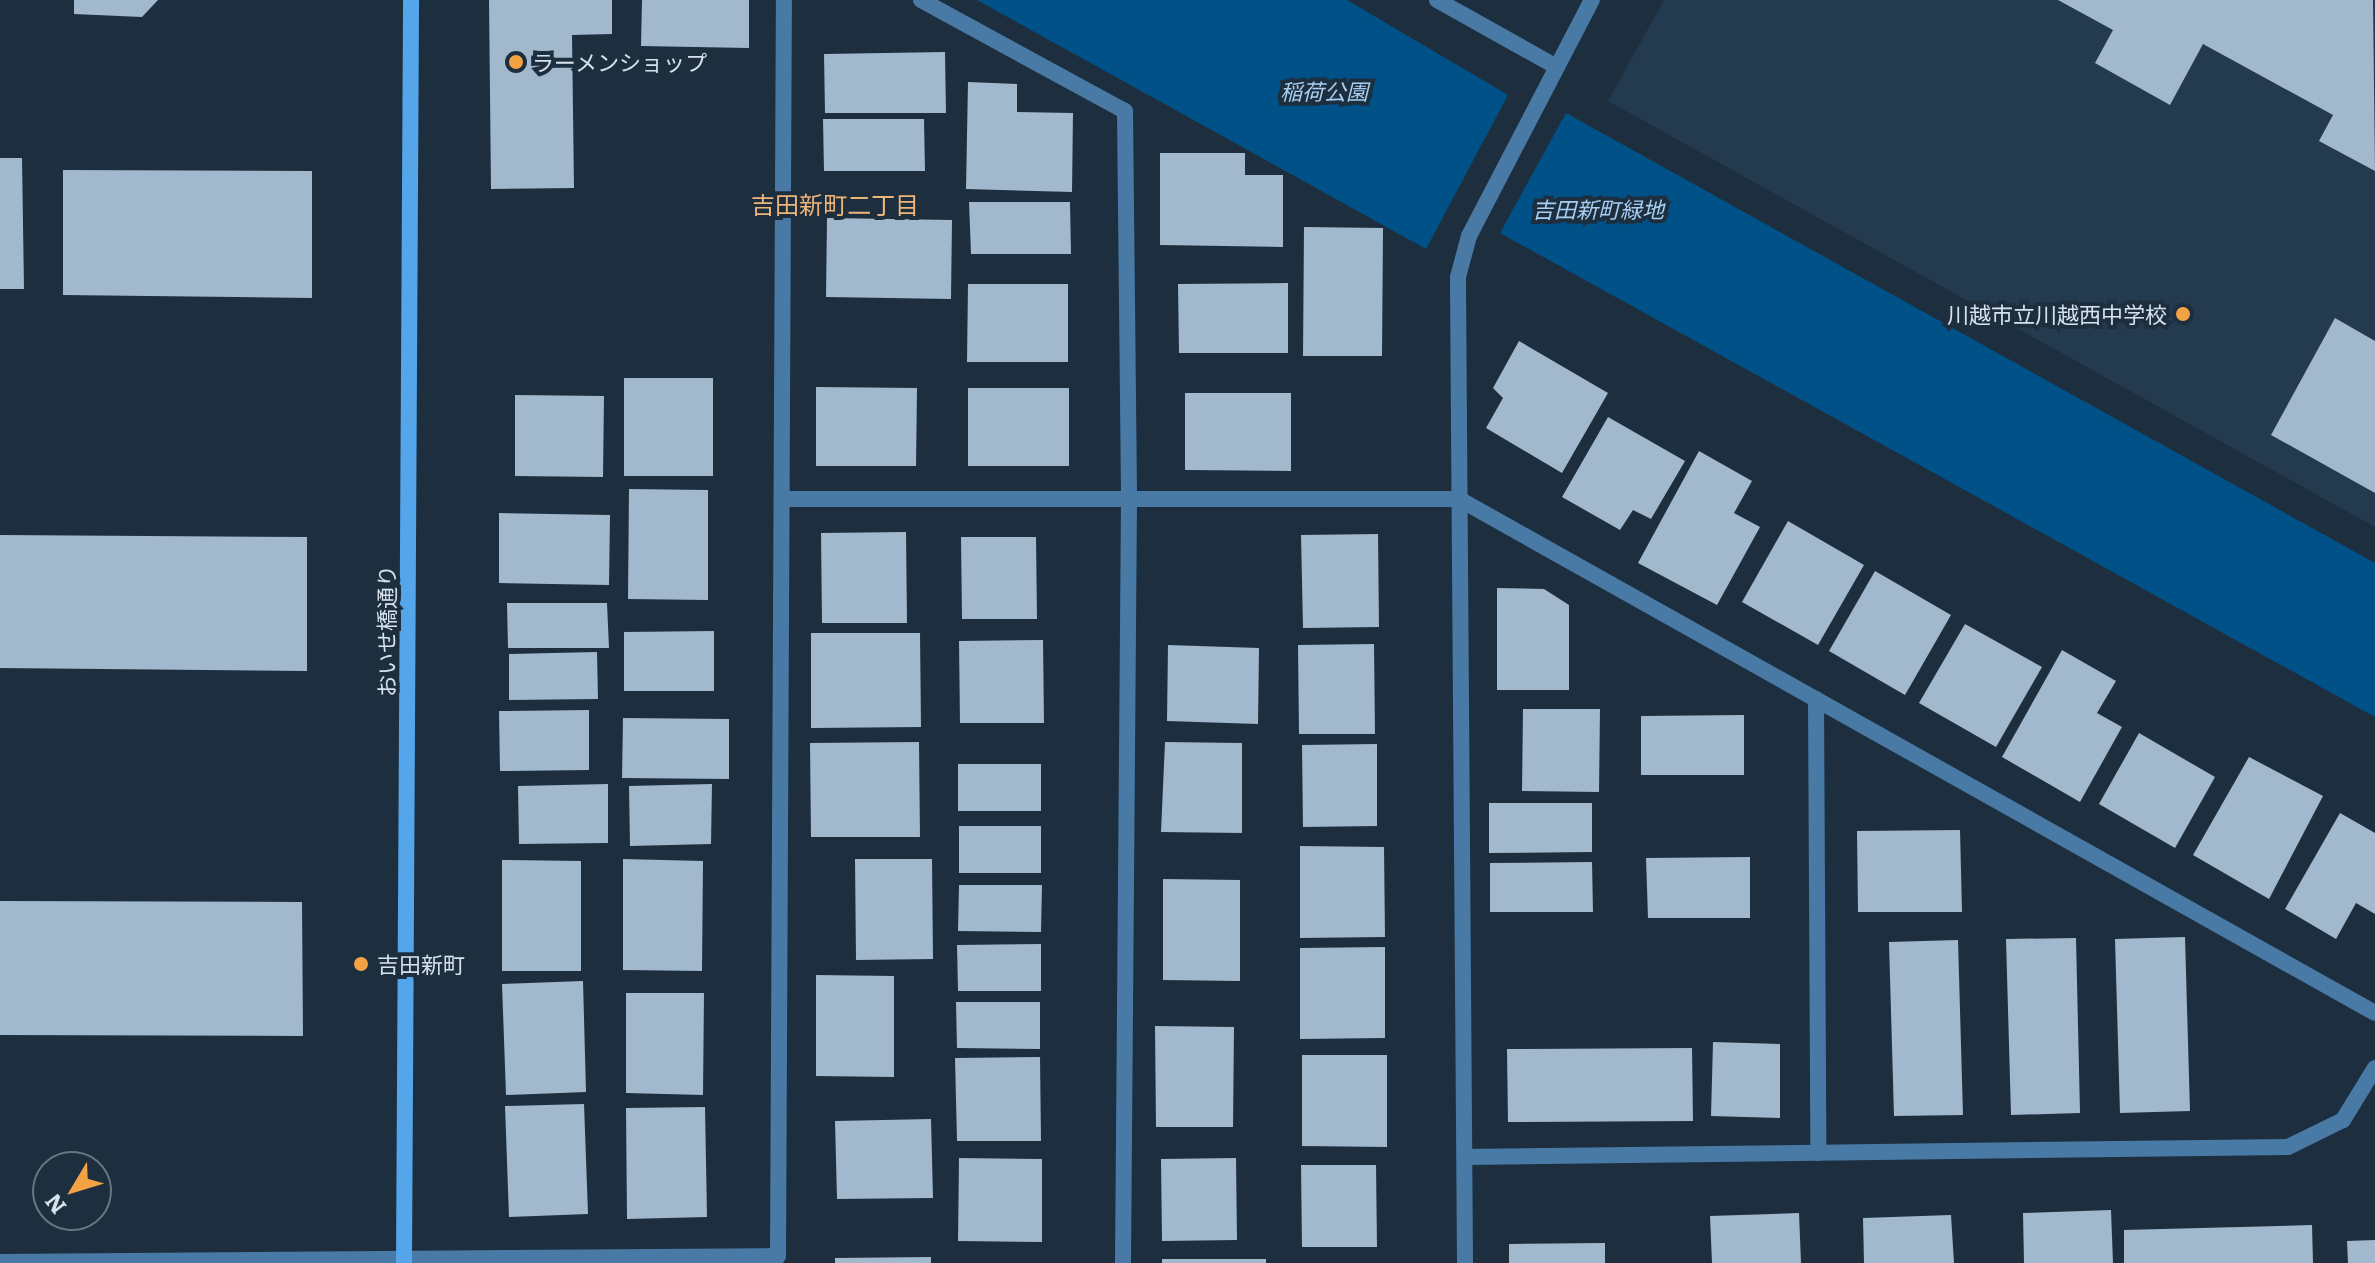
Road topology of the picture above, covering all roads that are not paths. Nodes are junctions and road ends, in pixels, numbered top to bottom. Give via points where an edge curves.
1 (411, 0) edge
2 (784, 0) edge
3 (921, 0) edge
4 (1437, 0) edge
5 (1592, 0) edge
6 (1555, 66) junction
7 (785, 499) junction
8 (1459, 499) junction
9 (1129, 500) junction
10 (1816, 699) junction
11 (2375, 1013) edge
12 (2375, 1068) edge
13 (1818, 1153) junction
14 (1465, 1157) junction
15 (404, 1260) edge
16 (0, 1262) edge
17 (92, 1263) edge
18 (1123, 1263) edge
19 (1465, 1263) edge

1 - 15 street, おいせ橋通り
2 - 7 street
3 - 9 street via 1125,111
4 - 6 street
5 - 6 street
6 - 8 street via 1469,236 1458,277
7 - 9 street
7 - 15 street via 778,1256
8 - 9 street
8 - 10 street
8 - 14 street
9 - 18 street
10 - 11 street
10 - 13 street
12 - 13 street via 2343,1120 2288,1147
13 - 14 street
14 - 19 street
15 - 17 street
16 - 17 street

